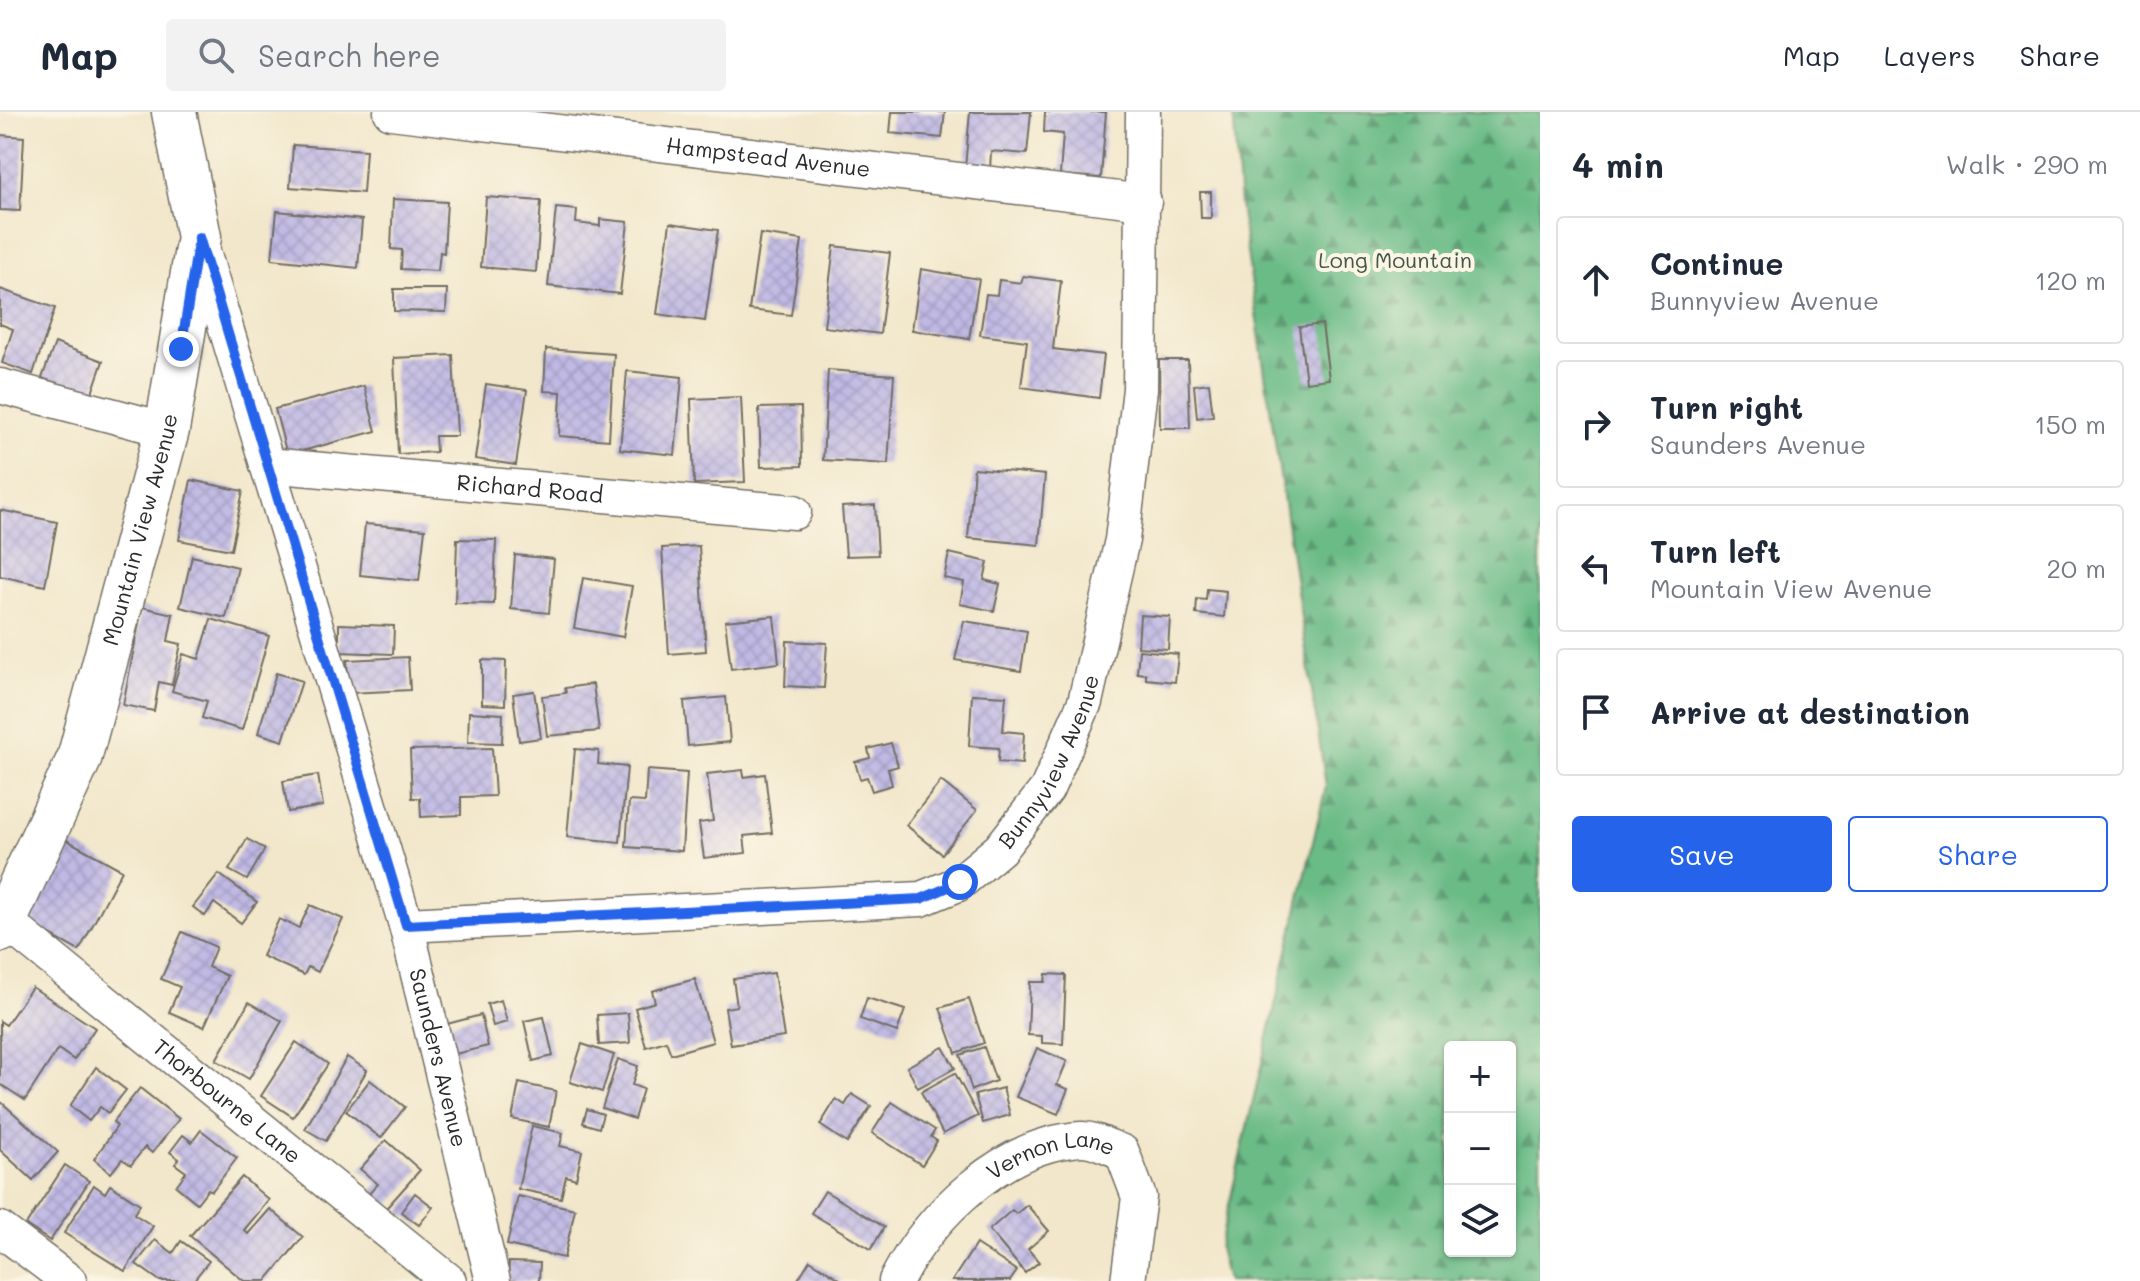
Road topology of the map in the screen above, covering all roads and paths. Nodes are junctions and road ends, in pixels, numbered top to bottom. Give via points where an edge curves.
1 (174, 112) edge
2 (391, 112) edge
3 (1143, 112) edge
4 (1144, 202) junction
5 (199, 237) junction
6 (0, 386) edge
7 (167, 430) junction
8 (267, 465) junction
9 (794, 512) dead end
10 (406, 925) junction
11 (3, 926) edge
12 (0, 1229) edge
13 (69, 1281) edge
14 (449, 1281) edge
15 (493, 1281) edge
16 (896, 1281) edge
17 (1128, 1281) edge

1 - 5 main road, Mountain View Avenue
2 - 4 street, Hampstead Avenue
3 - 4 street, Bunnyview Avenue
4 - 10 street, Bunnyview Avenue via 1140,389 1122,540 1085,702 1047,789 1000,849 958,884 921,899
5 - 7 main road, Mountain View Avenue
5 - 8 street, Saunders Avenue
6 - 7 street
7 - 11 main road, Mountain View Avenue via 79,759
8 - 9 street, Richard Road
8 - 10 street, Saunders Avenue
10 - 15 street, Saunders Avenue
11 - 14 street, Thorbourne Lane
12 - 13 street
16 - 17 street, Vernon Lane via 910,1253 968,1187 1035,1150 1084,1138 1122,1152 1139,1197

